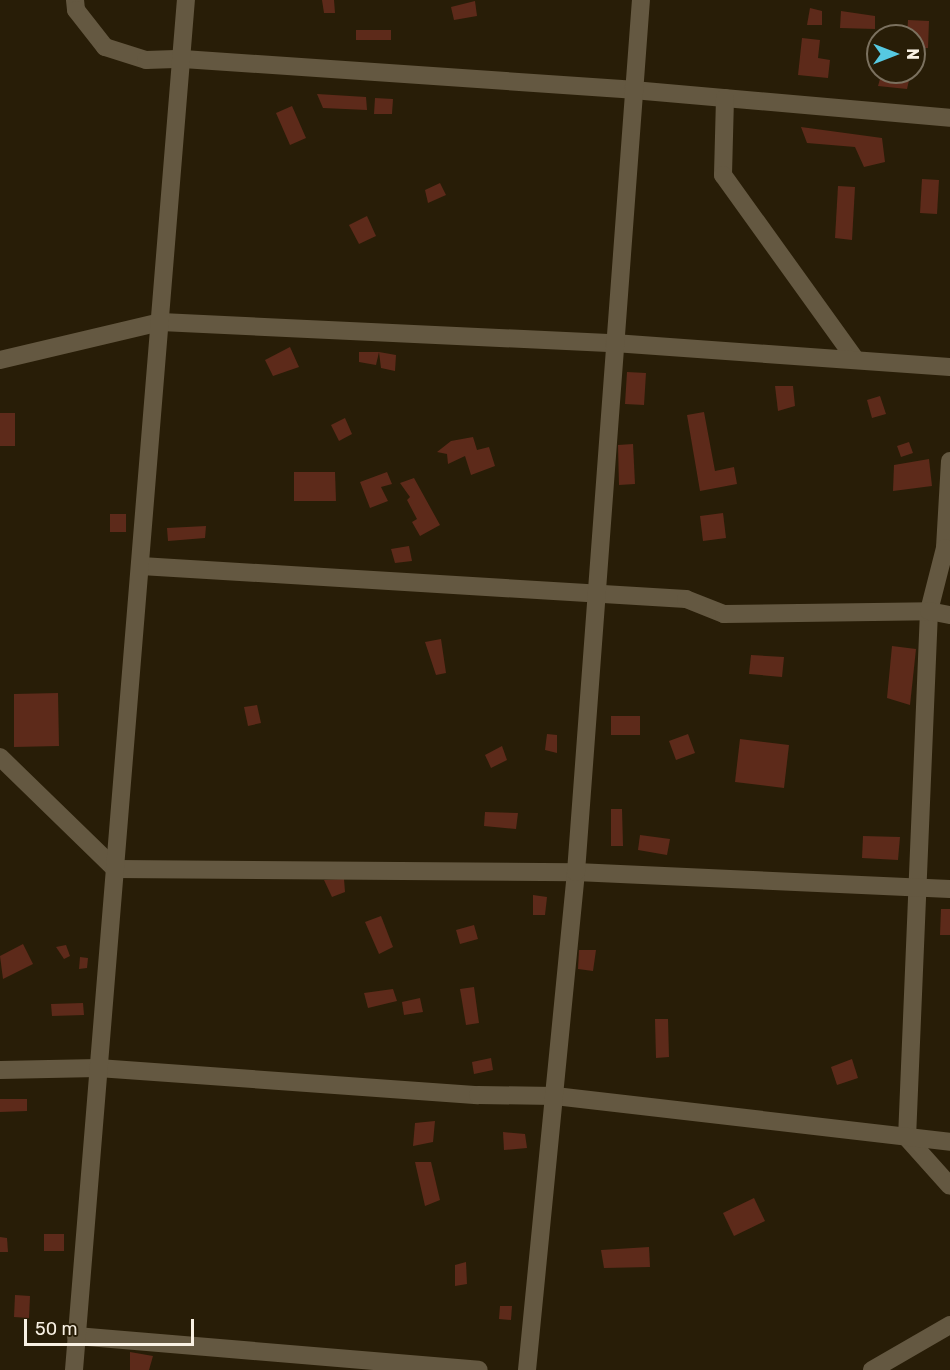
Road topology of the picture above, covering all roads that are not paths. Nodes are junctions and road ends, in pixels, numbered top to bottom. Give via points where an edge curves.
1 (75, 0) edge
2 (186, 0) edge
3 (640, 0) edge
4 (183, 59) junction
5 (633, 90) junction
6 (725, 98) junction
7 (950, 118) edge
8 (161, 322) junction
9 (614, 343) junction
10 (855, 359) junction
11 (0, 360) edge
12 (950, 367) edge
13 (950, 461) edge
14 (141, 566) junction
15 (594, 592) junction
16 (928, 611) junction
17 (950, 615) edge
18 (0, 757) edge
19 (18, 775) junction
20 (0, 778) edge
21 (115, 869) junction
22 (576, 872) junction
23 (920, 886) junction
24 (950, 889) edge
25 (98, 1068) junction
26 (0, 1070) edge
27 (555, 1096) junction
28 (907, 1138) junction
29 (950, 1142) edge
30 (950, 1186) edge
31 (950, 1325) edge
32 (76, 1336) junction
33 (74, 1370) edge
34 (479, 1370) edge
35 (527, 1370) edge
36 (872, 1370) edge

1 - 4 street via 76,10 105,47 146,60
2 - 4 street
3 - 5 street
4 - 5 street
4 - 8 street
5 - 6 street
5 - 9 street
6 - 7 street
6 - 10 street via 723,176
8 - 9 street
8 - 11 street
8 - 14 street
9 - 10 street
9 - 15 street
10 - 12 street
13 - 16 street via 945,548
14 - 15 street
14 - 21 street
15 - 16 street via 686,599 724,614
15 - 22 street
16 - 17 street
16 - 23 street
18 - 19 street
19 - 20 street
19 - 21 street
21 - 22 street
21 - 25 street
22 - 23 street
22 - 27 street
23 - 24 street
23 - 28 street
25 - 26 street
25 - 27 street via 478,1095
25 - 32 street
27 - 28 street
27 - 35 street
28 - 29 street
28 - 30 street
31 - 36 street
32 - 33 street
32 - 34 street

